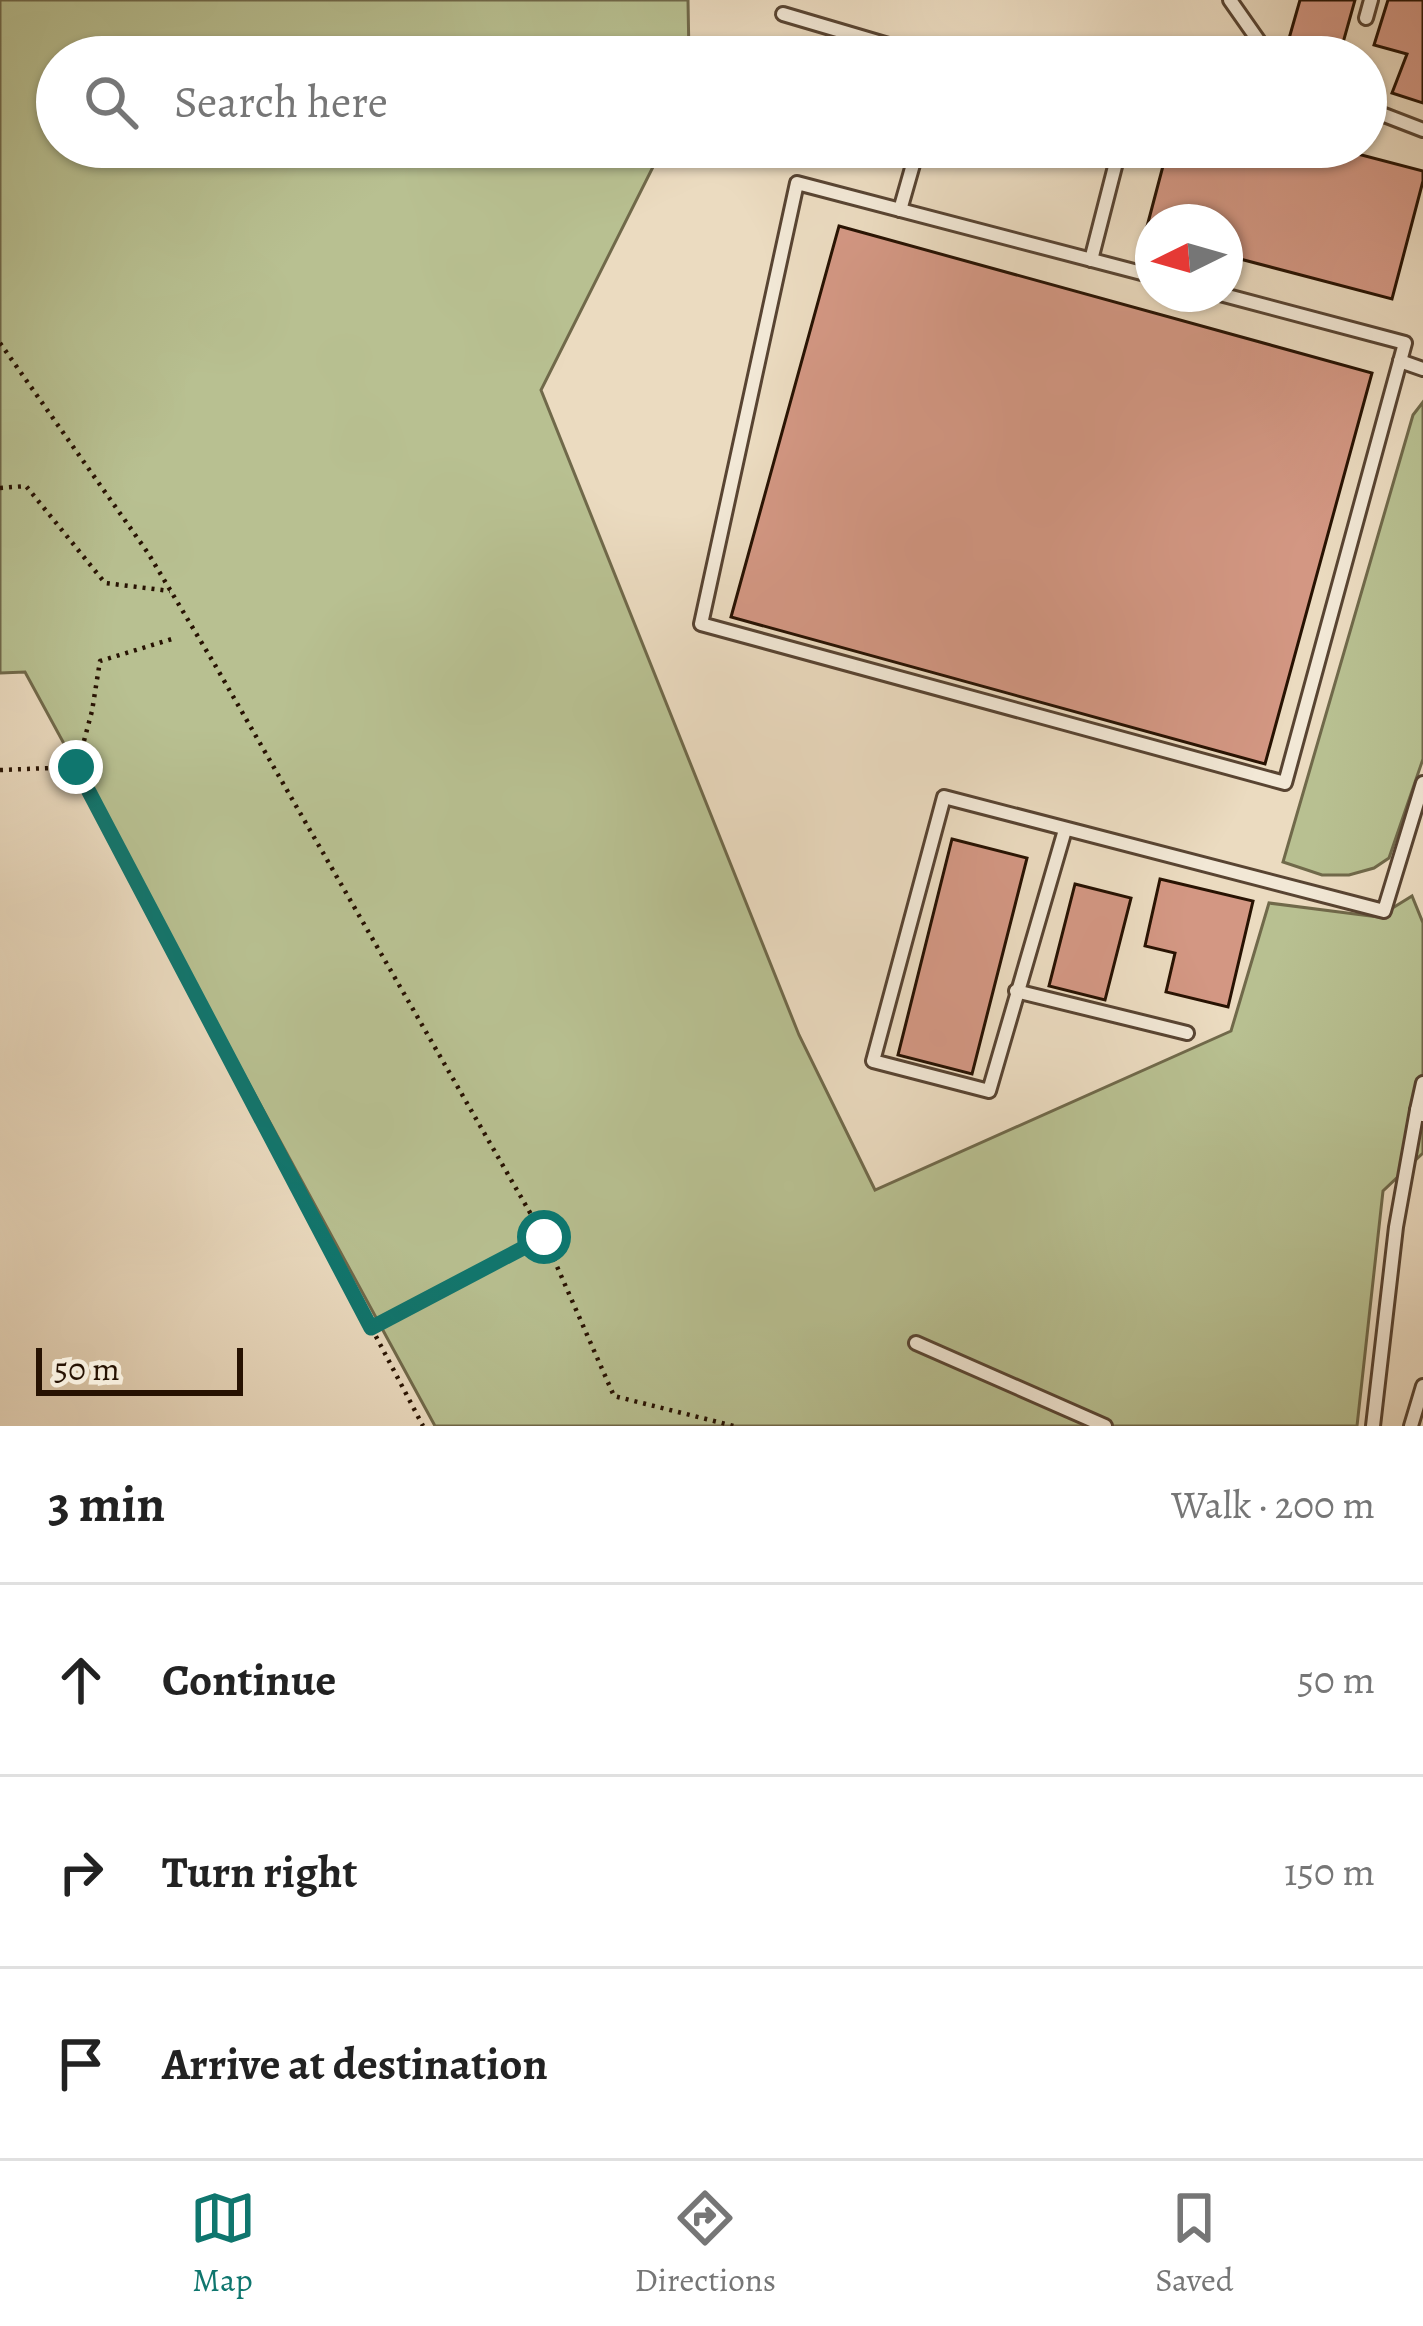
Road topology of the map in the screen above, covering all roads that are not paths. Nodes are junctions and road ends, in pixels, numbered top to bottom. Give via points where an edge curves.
1 (1230, 0) edge
2 (1371, 0) edge
3 (784, 14) dead end
4 (1366, 18) dead end
5 (858, 36) edge
6 (1255, 36) edge
7 (1387, 116) edge
8 (1423, 130) edge
9 (911, 168) edge
10 (1115, 168) edge
11 (900, 210) junction
12 (1091, 260) junction
13 (1135, 271) edge
14 (1243, 300) edge
15 (1400, 361) junction
16 (1423, 369) edge
17 (1423, 783) edge
18 (1065, 830) junction
19 (1016, 991) junction
20 (1187, 1033) dead end
21 (1423, 1083) edge
22 (1420, 1113) edge
23 (916, 1342) dead end
24 (1423, 1386) edge
25 (1105, 1426) edge
26 (1373, 1426) edge
27 (1411, 1426) edge

1 - 6 lane
2 - 4 lane
3 - 5 lane
7 - 8 lane
9 - 11 lane
10 - 12 lane
11 - 12 lane
11 - 15 lane via 797,183 701,624 1285,783
12 - 13 lane
14 - 15 lane via 1406,343
15 - 16 lane
17 - 18 lane via 1384,911
18 - 19 lane
18 - 19 lane via 944,797 873,1061 989,1091
19 - 20 lane
21 - 22 lane
22 - 26 lane via 1396,1227
23 - 25 lane
24 - 27 lane

